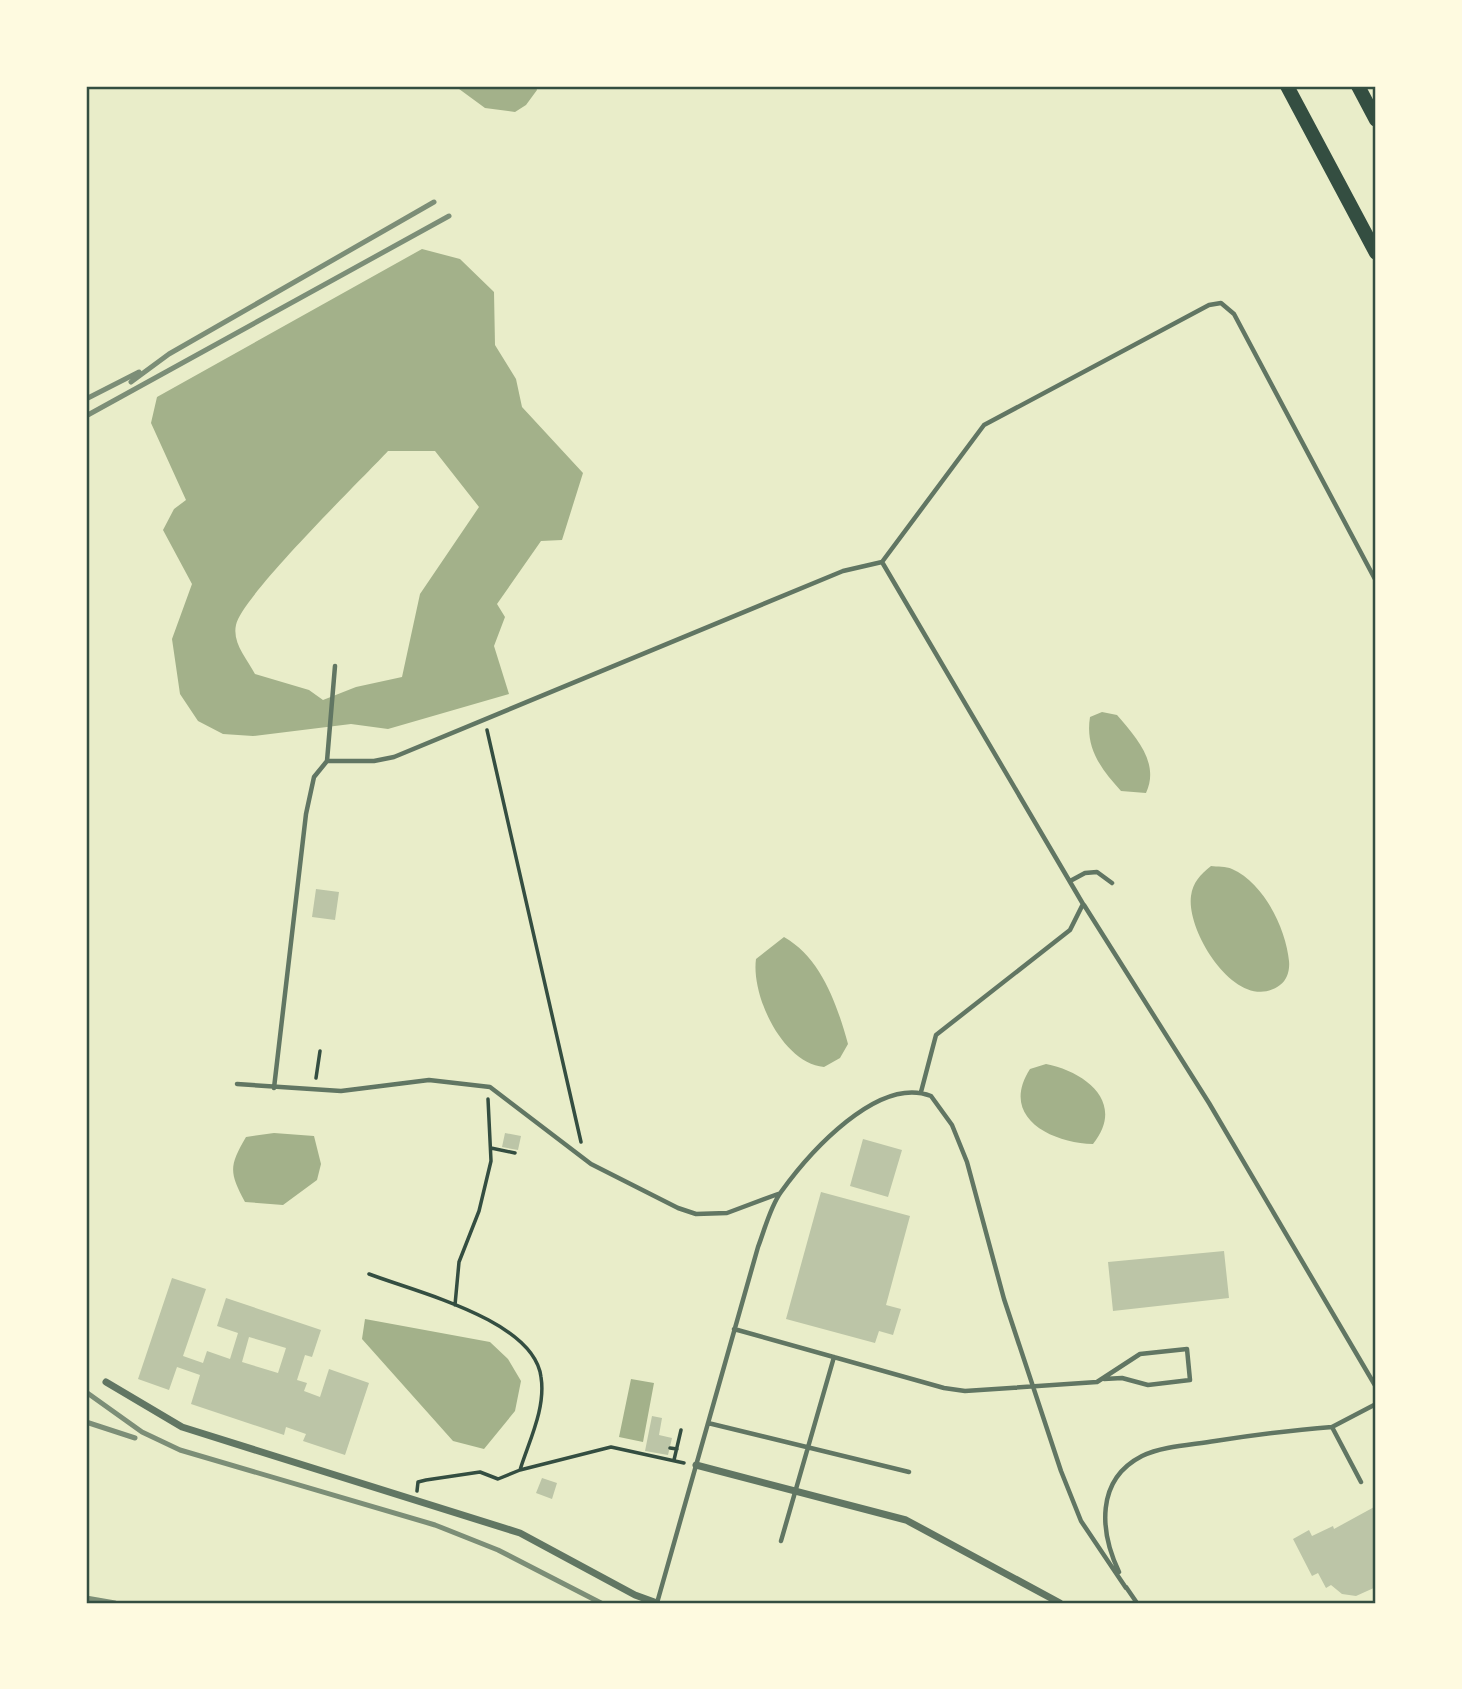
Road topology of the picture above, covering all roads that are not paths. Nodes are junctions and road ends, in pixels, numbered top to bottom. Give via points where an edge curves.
1 (1287, 86) edge
2 (1358, 86) edge
3 (1376, 120) edge
4 (1376, 253) edge
5 (882, 562) junction
6 (1376, 581) edge
7 (335, 666) dead end
8 (327, 761) junction
9 (1072, 880) junction
10 (1112, 883) dead end
11 (1083, 904) junction
12 (237, 1084) dead end
13 (274, 1088) junction
14 (921, 1092) junction
15 (779, 1194) junction
16 (734, 1329) junction
17 (834, 1357) junction
18 (1104, 1380) junction
19 (107, 1382) dead end
20 (1376, 1387) edge
21 (1034, 1388) junction
22 (1376, 1404) edge
23 (708, 1423) junction
24 (1332, 1427) junction
25 (808, 1447) junction
26 (696, 1465) junction
27 (909, 1472) dead end
28 (1361, 1482) dead end
29 (795, 1491) junction
30 (781, 1541) dead end
31 (1126, 1588) junction
32 (657, 1603) edge
33 (1060, 1603) edge
34 (1137, 1603) edge

1 - 4 main road
2 - 3 main road
5 - 6 lane via 984,425 1209,305 1221,303 1234,314
5 - 8 lane via 843,571 382,761
5 - 9 lane
7 - 8 lane
8 - 13 lane via 314,777 306,814
9 - 10 lane via 1097,872
9 - 11 lane
11 - 14 lane via 1070,930 936,1035
11 - 20 lane via 1209,1103
12 - 13 lane
13 - 15 lane via 315,1091 429,1080 490,1087 591,1164 678,1208 696,1214 727,1213
14 - 15 lane via 886,1098 864,1110 824,1140
14 - 21 lane via 932,1096 967,1162
15 - 16 lane
16 - 17 lane
16 - 23 lane
17 - 21 lane via 944,1388
17 - 25 lane
18 - 18 lane via 1139,1354 1187,1349 1190,1380 1148,1385 1122,1378
18 - 21 lane
19 - 32 street via 182,1427 520,1533
21 - 31 lane via 1081,1521
22 - 24 lane
23 - 25 lane
23 - 26 lane
24 - 28 lane
24 - 31 lane via 1166,1449 1142,1456 1121,1470 1107,1494 1103,1523
25 - 27 lane
25 - 29 lane
26 - 29 street
26 - 32 lane
29 - 30 lane
29 - 33 street via 906,1520
31 - 34 lane

